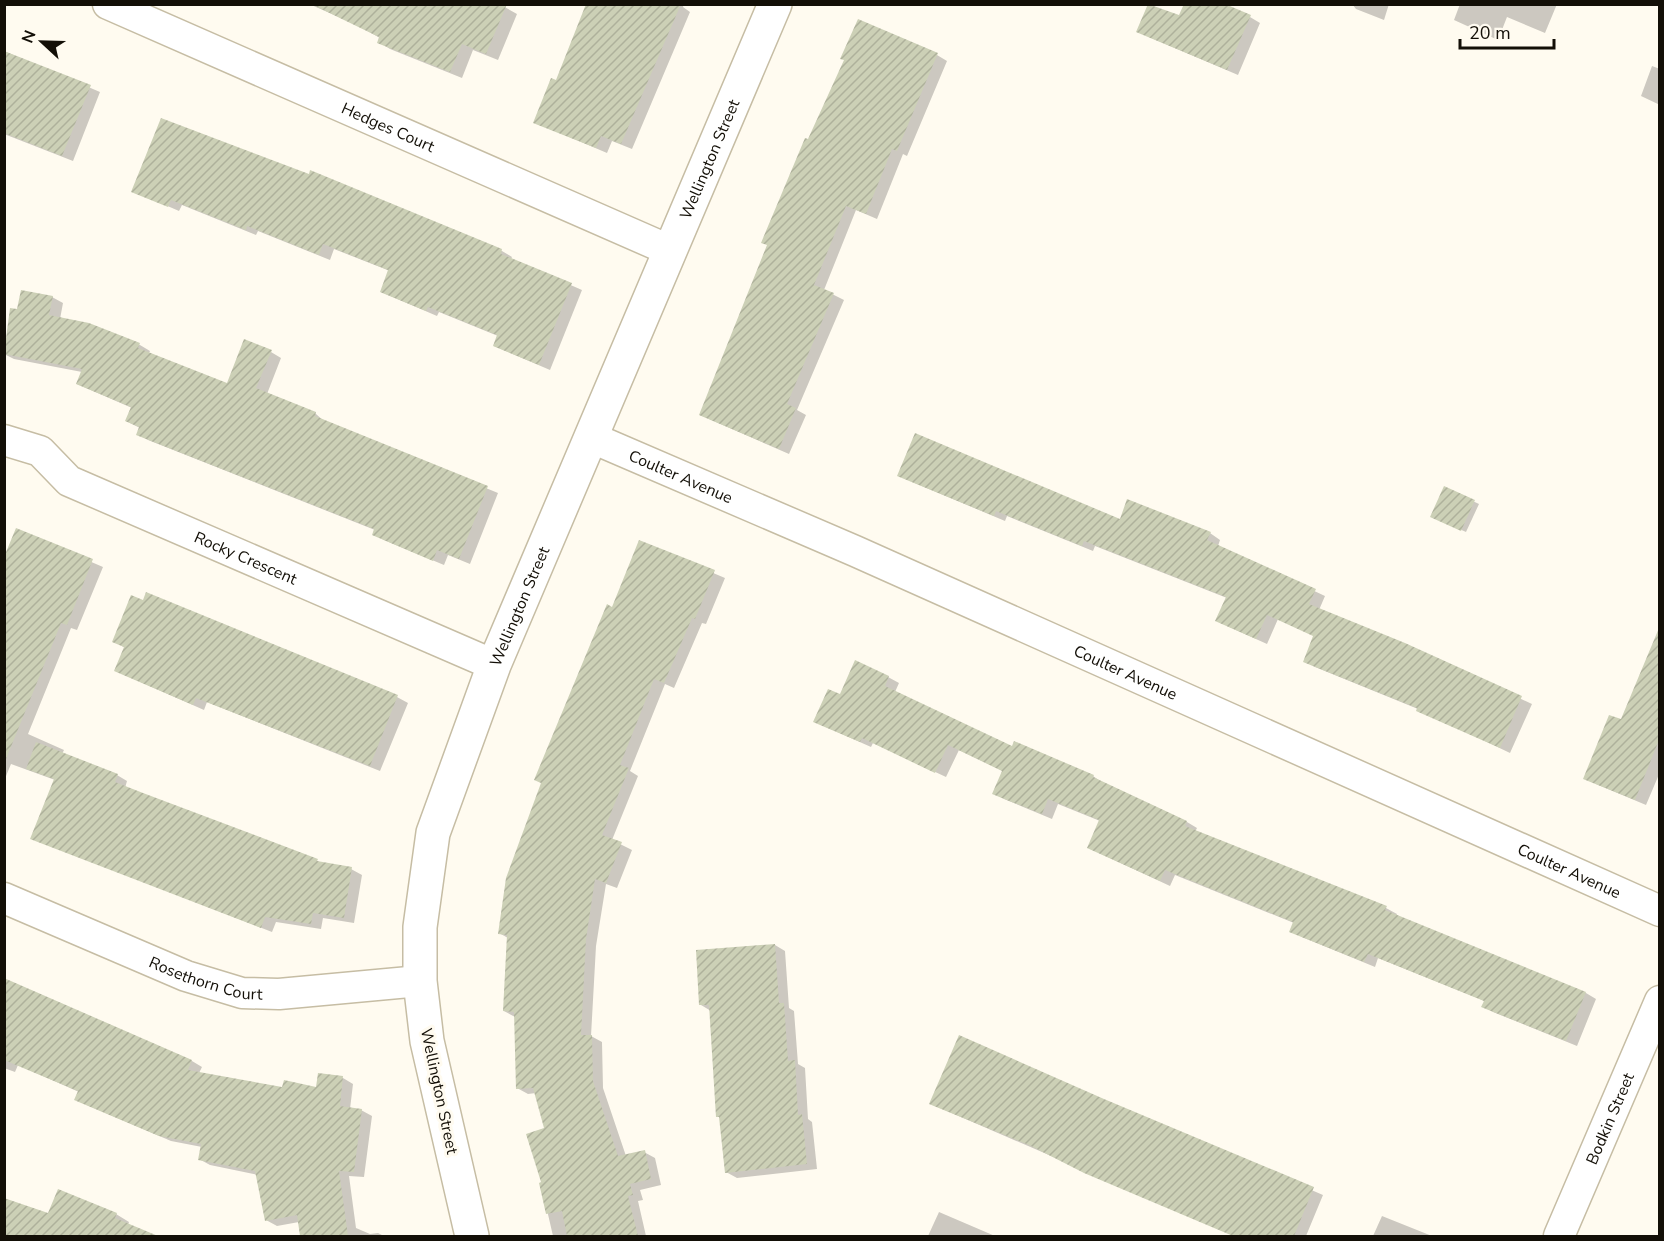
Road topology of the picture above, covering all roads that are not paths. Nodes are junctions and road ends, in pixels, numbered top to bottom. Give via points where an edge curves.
1 (108, 4) edge
2 (775, 4) edge
3 (669, 250) junction
4 (590, 438) junction
5 (4, 440) edge
6 (494, 665) junction
7 (4, 898) edge
8 (1659, 910) edge
9 (420, 981) junction
10 (1659, 1001) edge
11 (472, 1236) edge
12 (1559, 1236) edge

1 - 3 street, Hedges Court
2 - 3 street, Wellington Street
3 - 4 street, Wellington Street
4 - 6 street, Wellington Street
4 - 8 street, Coulter Avenue via 855,551
5 - 6 street, Rocky Crescent via 40,451 69,481
6 - 9 street, Wellington Street via 433,832 420,927
7 - 9 street, Rosethorn Court via 186,976 242,993 279,994
9 - 11 street, Wellington Street via 427,1041
10 - 12 street, Bodkin Street

